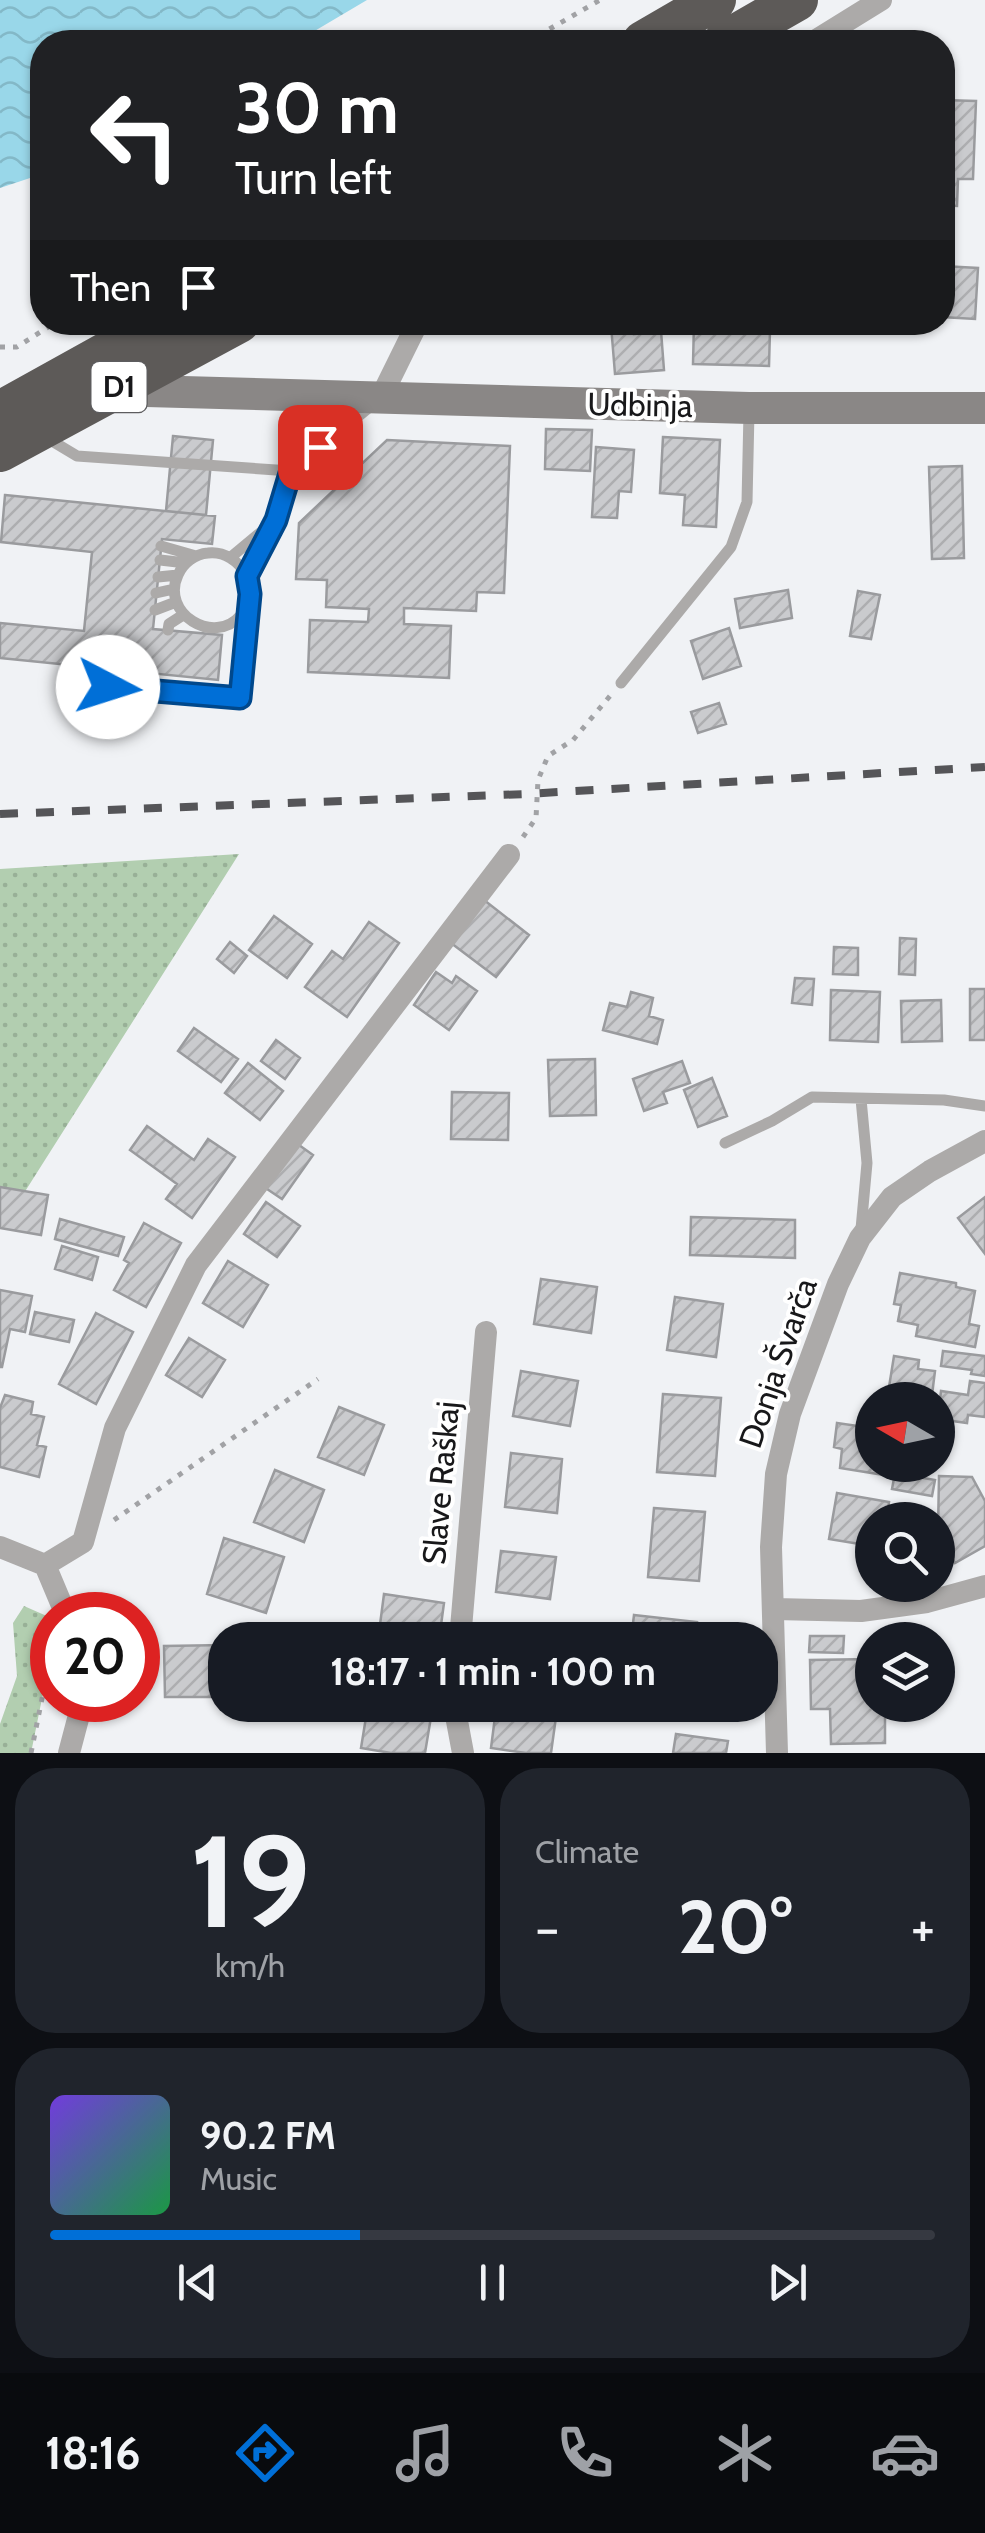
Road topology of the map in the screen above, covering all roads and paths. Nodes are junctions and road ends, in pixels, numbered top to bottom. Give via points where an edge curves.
1 (600, 0) edge
2 (715, 0) edge
3 (797, 0) edge
4 (881, 0) edge
5 (548, 30) edge
6 (664, 30) edge
7 (745, 30) edge
8 (833, 30) edge
9 (35, 335) edge
10 (139, 335) edge
11 (215, 335) edge
12 (412, 335) edge
13 (0, 347) edge
14 (0, 387) edge
15 (380, 399) junction
16 (749, 408) junction
17 (985, 408) edge
18 (0, 412) edge
19 (0, 451) edge
20 (291, 470) junction
21 (276, 520) junction
22 (160, 553) dead end
23 (231, 557) junction
24 (191, 560) junction
25 (178, 575) junction
26 (158, 576) dead end
27 (247, 576) junction
28 (156, 593) dead end
29 (250, 594) junction
30 (175, 595) junction
31 (155, 610) dead end
32 (182, 614) junction
33 (168, 630) dead end
34 (108, 669) dead end
35 (164, 674) dead end
36 (189, 677) dead end
37 (212, 679) dead end
38 (621, 683) joint
39 (162, 691) junction
40 (188, 694) junction
41 (210, 696) junction
42 (509, 855) joint
43 (861, 1099) junction
44 (985, 1106) edge
45 (985, 1141) edge
46 (725, 1142) dead end
47 (860, 1238) junction
48 (486, 1332) dead end
49 (318, 1379) dead end
50 (83, 1542) junction
51 (0, 1547) edge
52 (45, 1565) junction
53 (985, 1586) edge
54 (52, 1592) edge
55 (774, 1609) junction
56 (462, 1622) edge
57 (37, 1722) edge
58 (77, 1722) edge
59 (457, 1722) edge
60 (31, 1753) edge
61 (69, 1753) edge
62 (463, 1753) edge
63 (777, 1753) edge

1 - 5 path
2 - 6 highway
3 - 7 highway
4 - 8 street
9 - 13 path
10 - 18 highway, D1
11 - 19 highway, D1
12 - 15 street
14 - 15 main road, Udbinja
15 - 16 main road, Udbinja
15 - 20 lane
16 - 17 main road, Udbinja
16 - 38 lane via 747,502 731,547
18 - 20 lane via 77,456
20 - 21 lane
21 - 23 lane
21 - 27 lane
22 - 24 lane
23 - 24 lane via 212,552
23 - 27 lane
24 - 25 lane
25 - 26 lane
25 - 30 lane
27 - 29 lane
28 - 30 lane
29 - 32 lane via 243,614 216,632 194,628
29 - 41 lane via 240,698
30 - 31 lane
30 - 32 lane
32 - 33 lane
34 - 39 lane via 108,687
35 - 39 lane
36 - 40 lane
37 - 41 lane
38 - 42 path via 573,740 548,756 538,780 536,818
39 - 40 lane
40 - 41 lane
42 - 50 street via 196,1265 115,1428
43 - 44 lane
43 - 46 lane via 812,1097
43 - 47 lane via 867,1163
45 - 47 street via 892,1197
47 - 55 street, Donja Švarča via 812,1348 776,1474
48 - 56 street, Slave Raškaj
49 - 50 path
50 - 52 street
51 - 52 street
52 - 54 street
53 - 55 street via 860,1611
55 - 63 street, Donja Švarča
57 - 60 path
58 - 61 street
59 - 62 street

